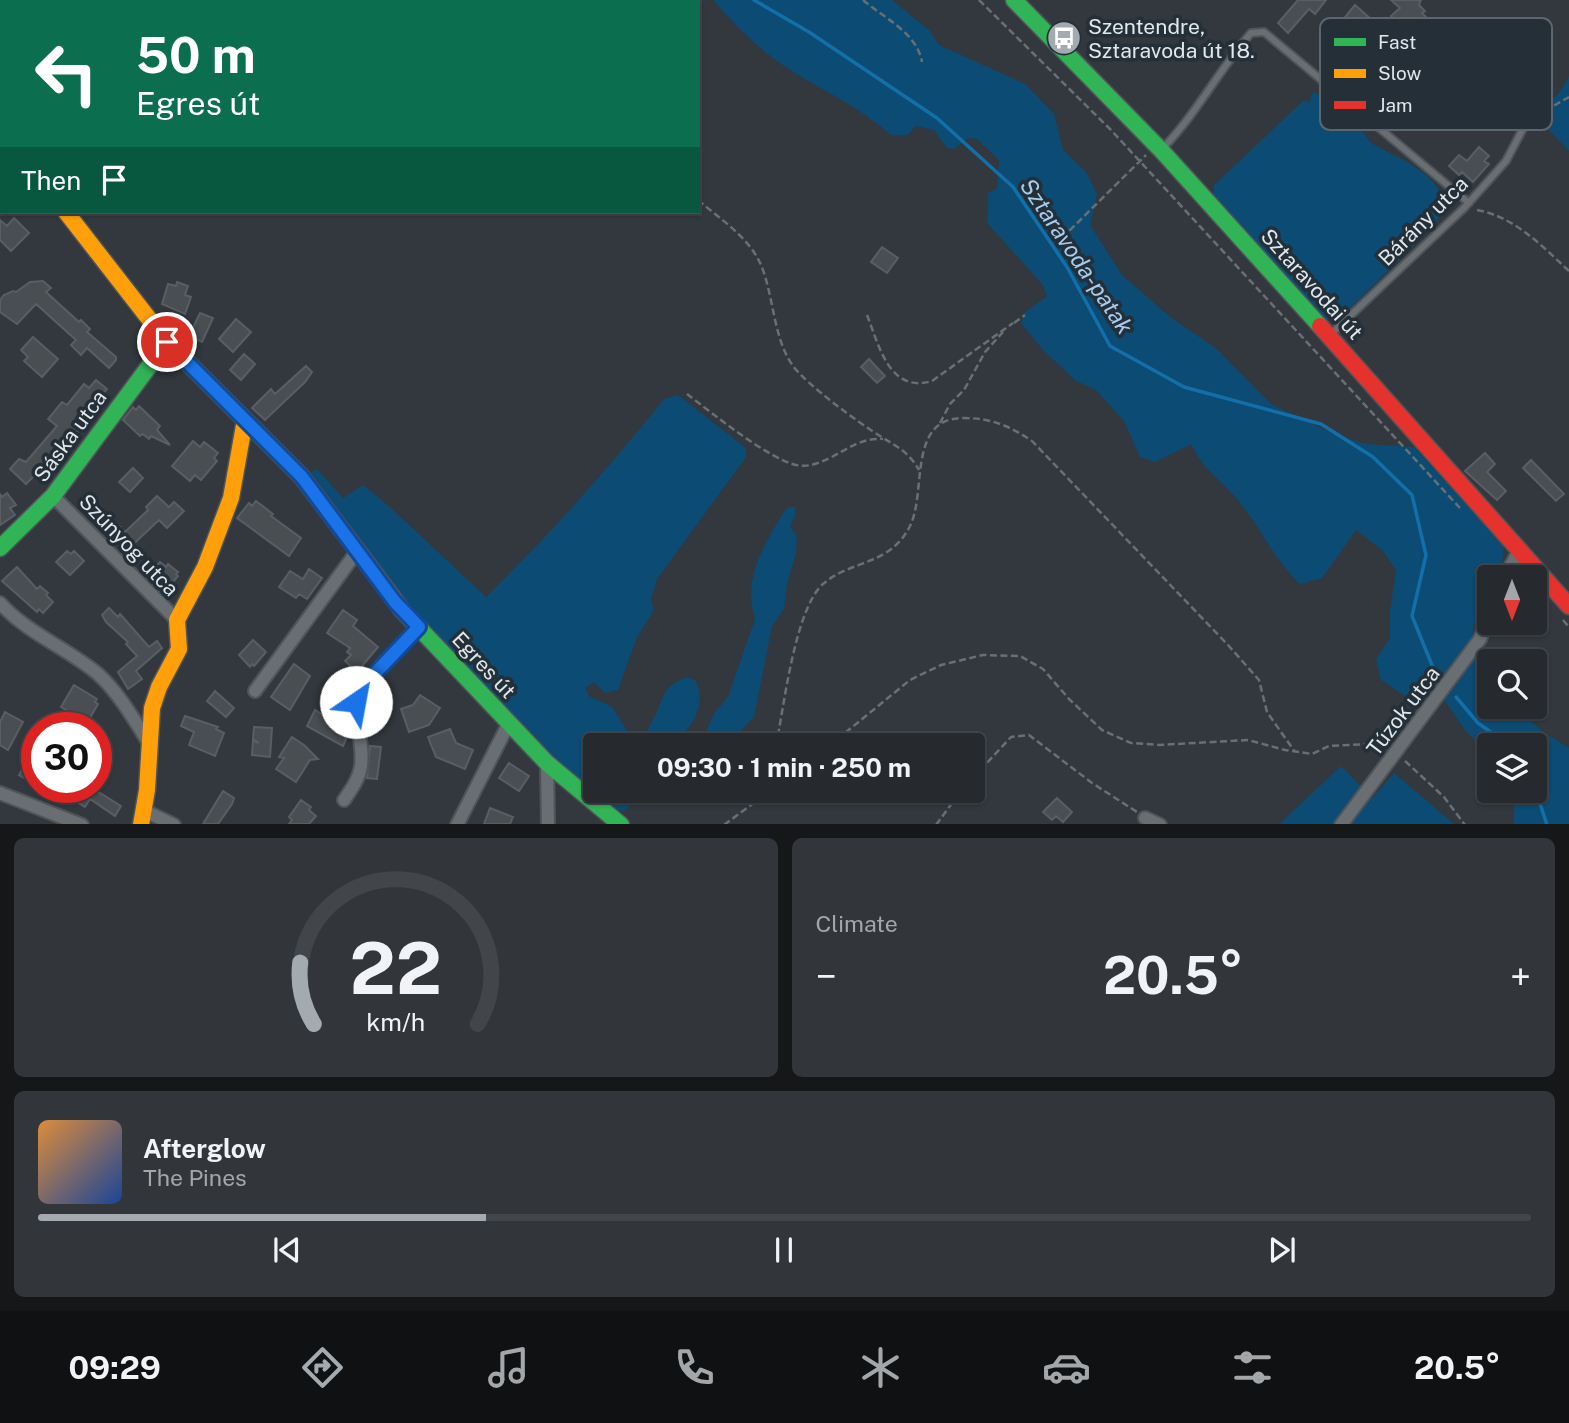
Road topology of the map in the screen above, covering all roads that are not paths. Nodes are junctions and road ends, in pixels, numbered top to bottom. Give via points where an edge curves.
1 (1014, 0) edge
2 (1320, 80) edge
3 (1379, 130) edge
4 (1522, 130) edge
5 (1158, 147) junction
6 (1467, 205) junction
7 (68, 214) edge
8 (1330, 335) junction
9 (167, 342) junction
10 (245, 420) junction
11 (53, 496) junction
12 (0, 548) edge
13 (358, 550) junction
14 (1519, 551) junction
15 (1511, 565) edge
16 (1569, 606) edge
17 (4, 607) edge
18 (177, 621) junction
19 (0, 625) edge
20 (419, 627) junction
21 (1482, 635) edge
22 (255, 691) dead end
23 (509, 723) junction
24 (151, 747) junction
25 (547, 763) junction
26 (0, 793) edge
27 (344, 800) dead end
28 (143, 818) edge
29 (1143, 821) edge
30 (82, 824) edge
31 (174, 824) edge
32 (457, 824) edge
33 (548, 824) edge
34 (621, 824) edge
35 (1160, 824) edge
36 (1341, 824) edge

1 - 5 street, Sztaravodai út
2 - 5 lane via 1264,32 1251,33 1189,121
3 - 6 lane
4 - 6 lane, Bárány utca via 1506,161
5 - 8 street, Sztaravodai út
6 - 8 lane, Bárány utca
7 - 9 street, Egres út
8 - 14 street, Sztaravodai út
9 - 10 street, Egres út
9 - 11 street, Sáska utca
10 - 13 street, Egres út via 302,477
10 - 18 street via 227,508 205,567
11 - 12 street, Sáska utca
11 - 18 street, Szúnyog utca
13 - 20 street, Egres út
13 - 22 street
14 - 15 street
14 - 16 street, Sztaravodai út
17 - 19 street
17 - 24 street via 98,674
18 - 24 street via 179,649 152,708
20 - 23 street, Egres út
20 - 27 street via 359,693 355,712 361,766
21 - 36 street, Túzok utca
23 - 25 street, Egres út
23 - 32 street
24 - 28 street
25 - 33 street
25 - 34 street, Egres út
26 - 30 street
28 - 31 street
29 - 35 street

